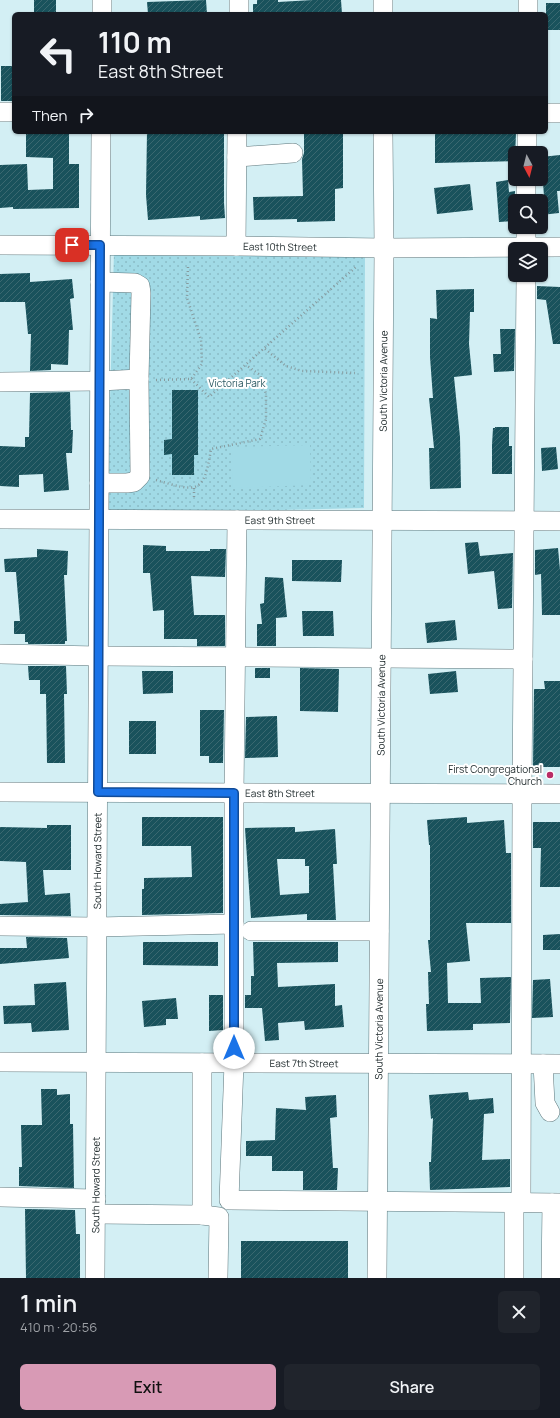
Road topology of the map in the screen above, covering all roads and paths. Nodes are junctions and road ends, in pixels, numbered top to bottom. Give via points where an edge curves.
1 (102, 0) edge
2 (240, 0) edge
3 (383, 0) edge
4 (528, 0) edge
5 (102, 12) edge
6 (239, 12) edge
7 (383, 12) edge
8 (528, 12) edge
9 (0, 112) edge
10 (12, 112) edge
11 (548, 113) edge
12 (560, 113) edge
13 (101, 134) edge
14 (237, 134) edge
15 (383, 134) edge
16 (527, 134) edge
17 (527, 146) edge
18 (293, 153) dead end
19 (237, 157) junction
20 (0, 245) edge
21 (100, 245) junction
22 (236, 246) junction
23 (548, 247) edge
24 (560, 247) edge
25 (384, 248) junction
26 (508, 248) edge
27 (188, 266) dead end
28 (356, 267) dead end
29 (100, 282) junction
30 (526, 282) edge
31 (265, 349) junction
32 (246, 365) junction
33 (355, 373) dead end
34 (139, 380) junction
35 (191, 380) junction
36 (100, 381) junction
37 (0, 382) edge
38 (140, 476) junction
39 (99, 483) junction
40 (194, 488) junction
41 (194, 499) dead end
42 (0, 519) edge
43 (99, 520) junction
44 (236, 520) junction
45 (382, 521) junction
46 (524, 521) junction
47 (560, 522) edge
48 (0, 654) edge
49 (98, 656) junction
50 (236, 656) junction
51 (380, 657) junction
52 (523, 659) junction
53 (0, 792) edge
54 (98, 792) junction
55 (234, 793) junction
56 (381, 793) junction
57 (522, 794) junction
58 (560, 794) edge
59 (0, 926) edge
60 (97, 927) junction
61 (242, 928) junction
62 (379, 931) junction
63 (0, 1062) edge
64 (97, 1062) junction
65 (202, 1063) junction
66 (234, 1063) junction
67 (379, 1064) junction
68 (521, 1064) junction
69 (551, 1064) edge
70 (550, 1112) dead end
71 (0, 1197) edge
72 (378, 1201) junction
73 (517, 1202) junction
74 (556, 1203) edge
75 (96, 1207) junction
76 (202, 1215) junction
77 (95, 1278) edge
78 (218, 1278) edge
79 (377, 1278) edge
80 (514, 1278) edge
81 (551, 1278) edge

1 - 5 street
2 - 6 street
3 - 7 street
4 - 8 street
9 - 10 street
11 - 12 street
13 - 21 street, South Howard Street
14 - 19 street
15 - 25 street, South Victoria Avenue
16 - 17 street
18 - 19 street
19 - 22 street
20 - 21 street, East 10th Street
21 - 22 street, East 10th Street
21 - 29 street, South Howard Street
22 - 25 street, East 10th Street
23 - 24 street, East 10th Street
25 - 26 street, East 10th Street
25 - 45 street, South Victoria Avenue
27 - 35 path via 187,298 202,348 202,364
28 - 31 path
29 - 34 street via 135,283 140,286
29 - 36 street, South Howard Street
30 - 46 street
31 - 32 path
31 - 33 path via 286,366 302,371
32 - 35 path via 209,397
32 - 40 path via 260,375 266,394 266,419 260,439 211,449 206,474 202,482
34 - 35 path
34 - 36 street
34 - 38 street
36 - 37 street
36 - 39 street, South Howard Street
38 - 39 street via 134,482
38 - 40 path
39 - 43 street, South Howard Street
40 - 41 path
42 - 43 street, East 9th Street
43 - 44 street, East 9th Street
43 - 49 street, South Howard Street
44 - 45 street, East 9th Street
44 - 50 street
45 - 46 street, East 9th Street
45 - 51 street, South Victoria Avenue
46 - 47 street, East 9th Street
46 - 52 street
48 - 49 street
49 - 50 street
49 - 54 street, South Howard Street
50 - 51 street
50 - 55 street
51 - 52 street
51 - 56 street, South Victoria Avenue
52 - 57 street
53 - 54 street, East 8th Street
54 - 55 street, East 8th Street
54 - 60 street, South Howard Street
55 - 56 street, East 8th Street
55 - 61 street
56 - 57 street, East 8th Street
56 - 62 street, South Victoria Avenue
57 - 58 street, East 8th Street
57 - 68 street
59 - 60 street
60 - 61 street
60 - 64 street, South Howard Street
61 - 62 street
61 - 66 street
62 - 67 street, South Victoria Avenue
63 - 64 street, East 7th Street
64 - 65 street, East 7th Street
64 - 75 street, South Howard Street
65 - 66 street, East 7th Street
65 - 76 street
66 - 67 street, East 7th Street
66 - 72 street via 229,1200
67 - 68 street, East 7th Street
67 - 72 street, South Victoria Avenue
68 - 69 street, East 7th Street
68 - 73 street
69 - 70 street via 545,1103
71 - 75 street
72 - 73 street
72 - 79 street, South Victoria Avenue
73 - 74 street
73 - 80 street
74 - 81 street
75 - 76 street
75 - 77 street, South Howard Street
76 - 78 street via 219,1217

